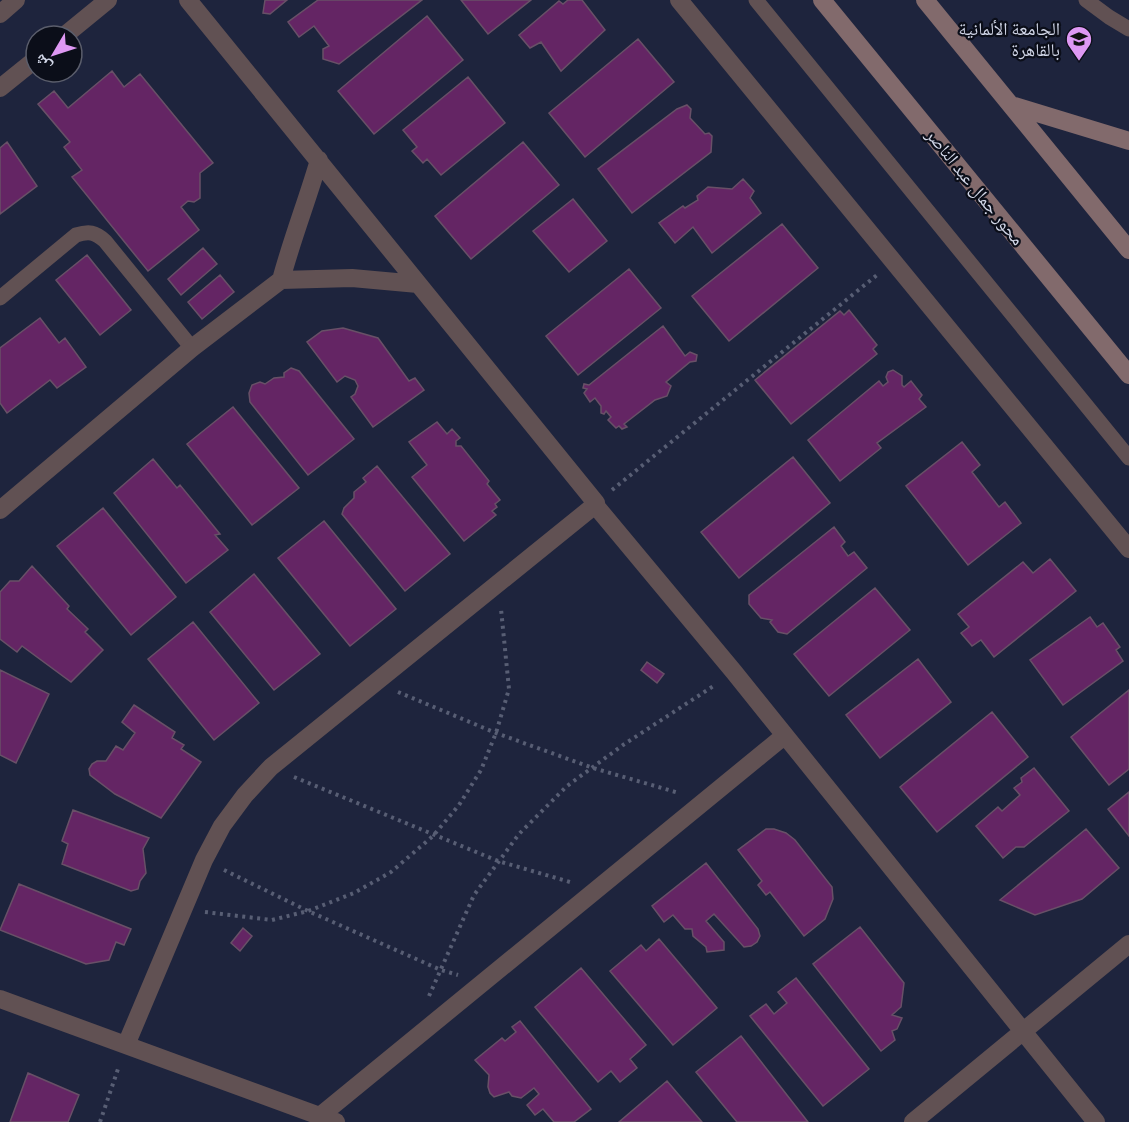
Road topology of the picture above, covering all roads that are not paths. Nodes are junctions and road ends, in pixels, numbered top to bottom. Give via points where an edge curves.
1 (16, 0) edge
2 (108, 0) edge
3 (188, 0) edge
4 (679, 0) edge
5 (756, 0) edge
6 (822, 0) edge
7 (925, 0) edge
8 (1086, 0) edge
9 (0, 14) edge
10 (79, 24) edge
11 (1129, 29) edge
12 (24, 69) edge
13 (0, 88) edge
14 (1011, 105) junction
15 (1129, 141) edge
16 (319, 160) junction
17 (1129, 250) edge
18 (280, 280) junction
19 (418, 284) junction
20 (0, 298) edge
21 (192, 348) junction
22 (1129, 375) edge
23 (1129, 458) edge
24 (595, 504) junction
25 (0, 510) edge
26 (1129, 549) edge
27 (784, 736) junction
28 (1129, 944) edge
29 (0, 999) edge
30 (1024, 1030) junction
31 (126, 1045) junction
32 (328, 1119) edge
33 (913, 1122) edge
34 (1096, 1122) edge

1 - 9 street
2 - 10 street
3 - 16 street
4 - 26 street
5 - 23 lane
6 - 22 main road, محور جمال عبد الناصر
7 - 14 main road
8 - 11 lane
12 - 13 street
14 - 15 main road
14 - 17 main road
16 - 18 street
16 - 19 street
18 - 19 street via 352,278
18 - 21 street
19 - 24 street
20 - 21 lane via 76,235 97,234
21 - 25 street
24 - 27 street
24 - 31 street via 272,767 239,802 204,860
27 - 30 street
27 - 32 street via 484,982
28 - 30 street
29 - 31 street
30 - 33 street
30 - 34 street
31 - 32 street

